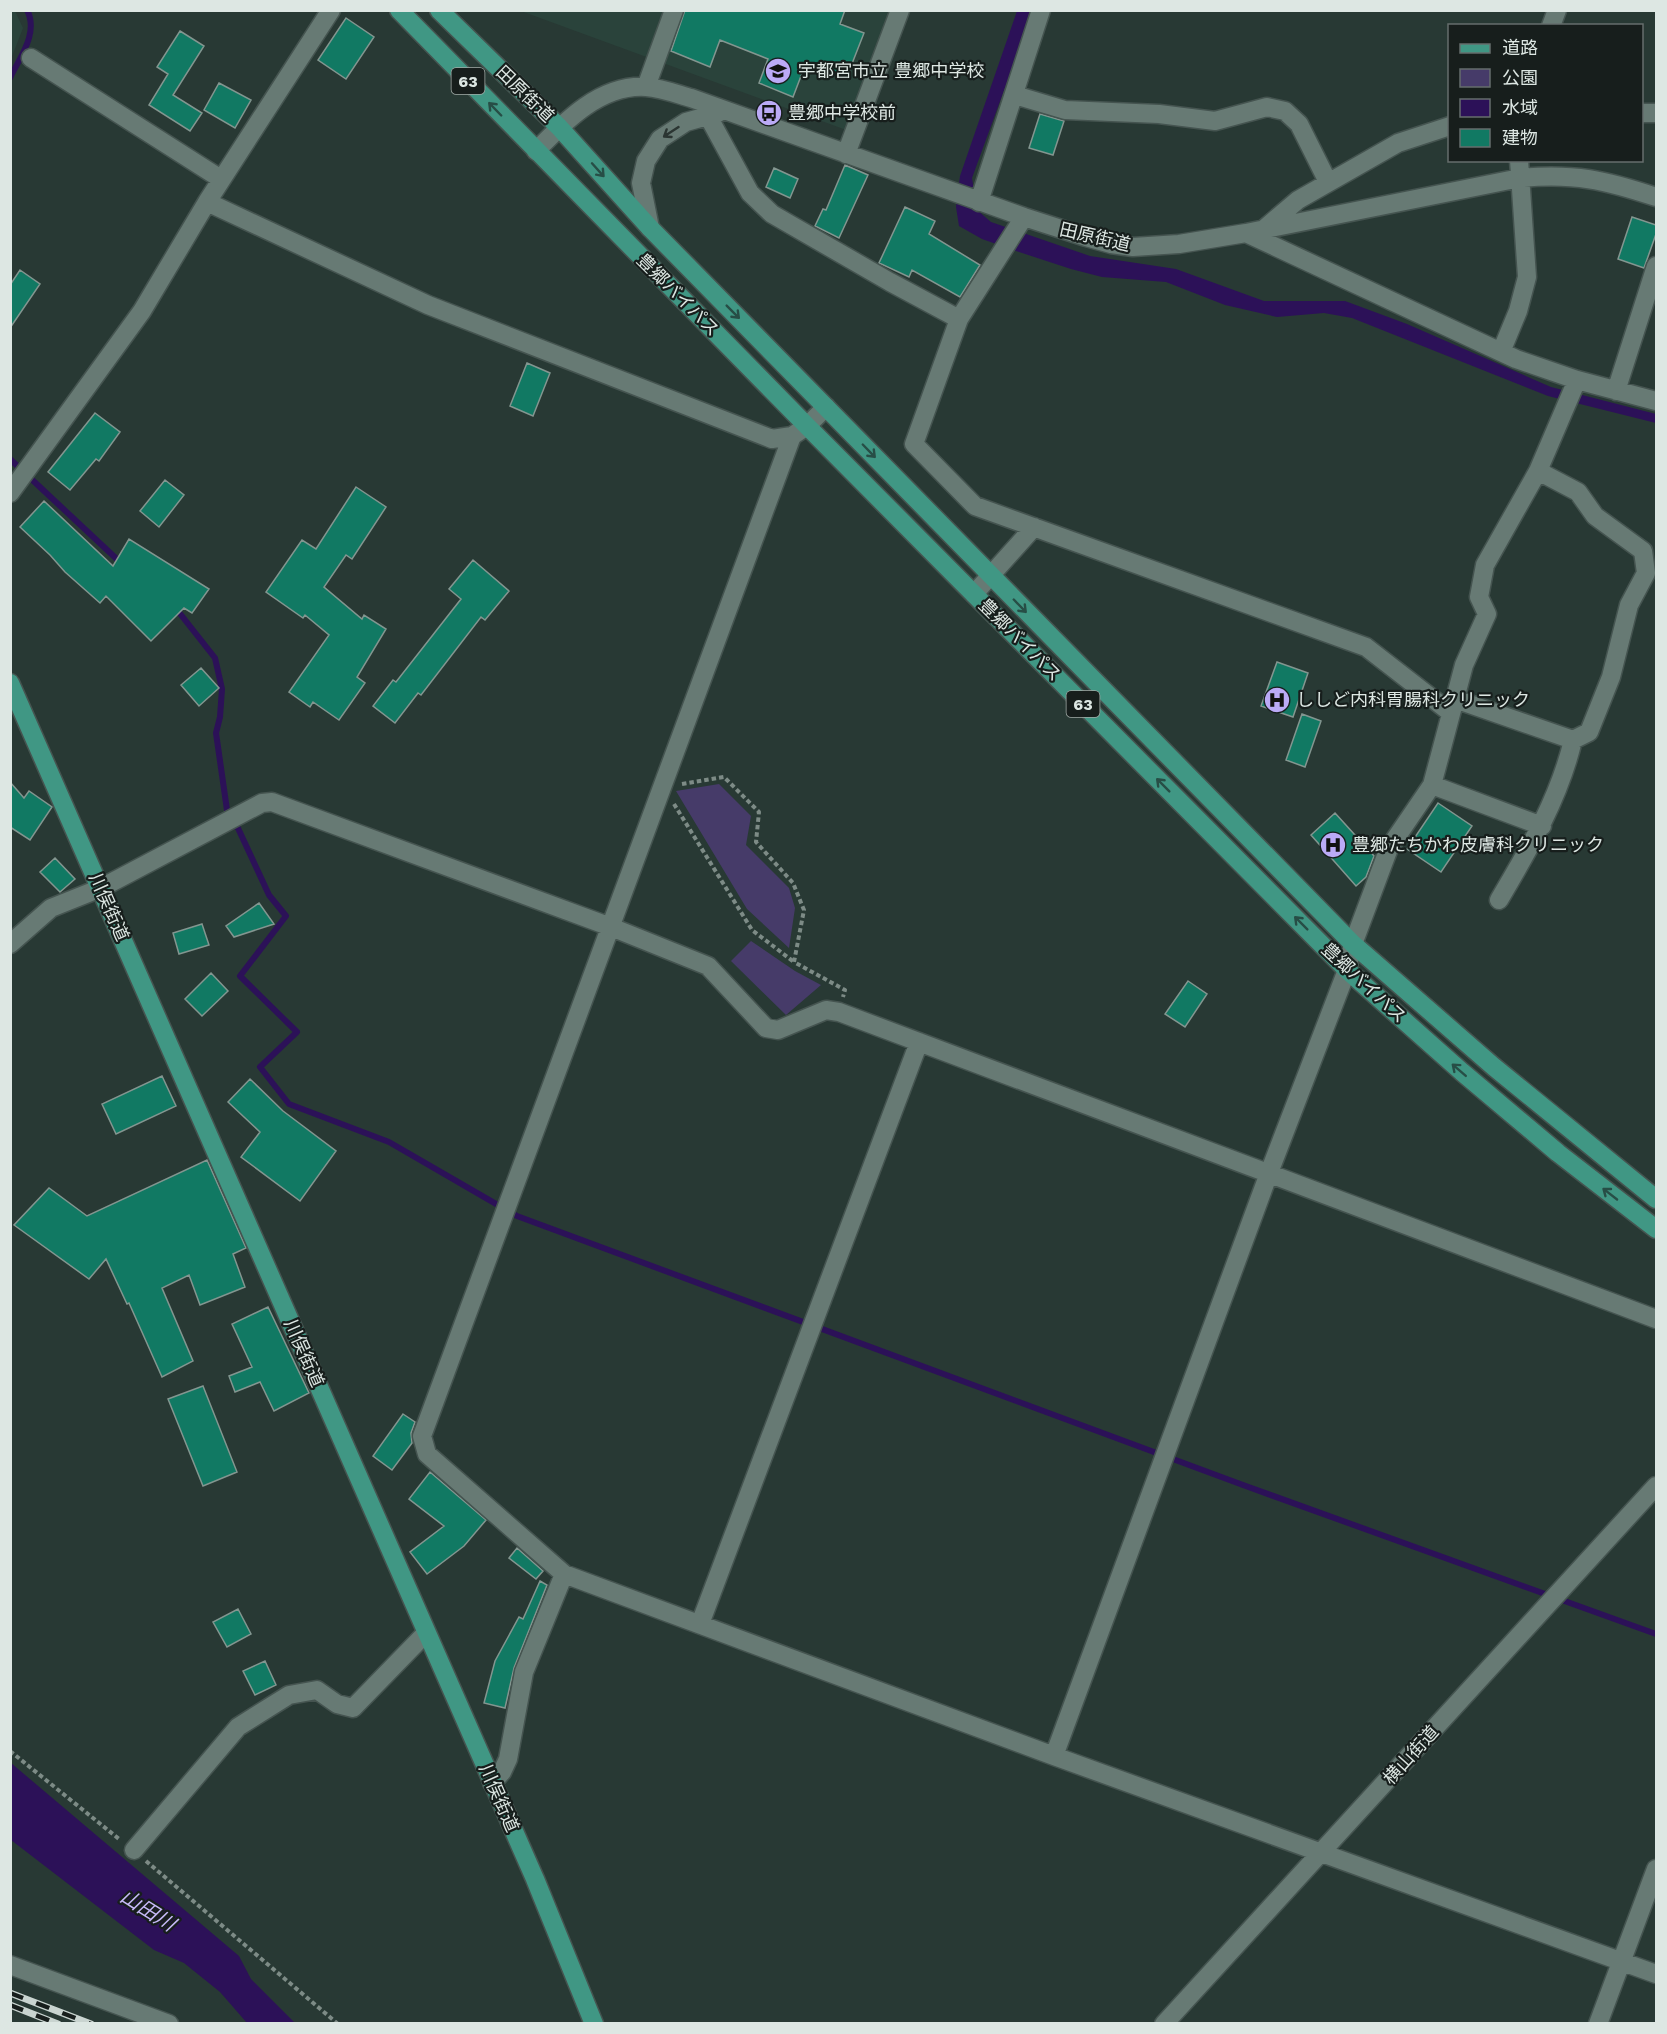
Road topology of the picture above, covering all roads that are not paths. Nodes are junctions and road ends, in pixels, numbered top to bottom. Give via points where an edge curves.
1 (331, 10) edge
2 (399, 10) edge
3 (439, 10) edge
4 (674, 10) edge
5 (900, 10) edge
6 (1041, 10) edge
7 (31, 58) dead end
8 (646, 87) junction
9 (1015, 95) junction
10 (717, 113) junction
11 (1448, 126) edge
12 (559, 127) junction
13 (536, 151) junction
14 (846, 154) junction
15 (1519, 169) edge
16 (221, 179) junction
17 (1328, 182) junction
18 (1656, 197) edge
19 (207, 201) junction
20 (979, 202) junction
21 (1024, 217) junction
22 (650, 228) junction
23 (1264, 229) junction
24 (1246, 233) junction
25 (1656, 266) edge
26 (959, 319) junction
27 (1502, 352) junction
28 (1577, 380) junction
29 (1616, 391) junction
30 (1656, 401) edge
31 (826, 407) junction
32 (799, 431) junction
33 (1538, 471) junction
34 (10, 493) edge
35 (1034, 527) junction
36 (990, 576) junction
37 (974, 594) junction
38 (10, 683) edge
39 (1453, 706) junction
40 (1572, 740) junction
41 (1432, 785) junction
42 (1542, 826) junction
43 (101, 888) junction
44 (1499, 900) dead end
45 (611, 927) junction
46 (10, 944) edge
47 (1353, 944) junction
48 (1347, 970) junction
49 (919, 1042) junction
50 (1269, 1173) junction
51 (1656, 1199) edge
52 (1656, 1229) edge
53 (1656, 1319) edge
54 (1656, 1486) edge
55 (564, 1574) junction
56 (700, 1624) junction
57 (426, 1633) junction
58 (1054, 1756) junction
59 (492, 1783) junction
60 (134, 1850) road end
61 (1321, 1854) junction
62 (1656, 1869) edge
63 (1622, 1960) junction
64 (10, 1965) edge
65 (1656, 1974) edge
66 (169, 2024) edge
67 (594, 2024) edge
68 (1164, 2024) edge
69 (1598, 2024) edge

1 - 16 street
13 -> 2 main road, 田原街道 / 63
3 - 12 main road, 田原街道 / 63
4 - 8 street
5 - 14 street
6 - 9 street
7 - 16 street
8 - 10 street, 田原街道 via 669,92
8 - 12 street, 田原街道 via 622,89 602,97
9 - 17 street via 1065,110 1215,121 1267,107 1285,111 1299,124
9 - 20 street
10 - 14 street, 田原街道
10 -> 22 street via 686,122 660,139 646,161 641,183
10 - 26 street via 750,193 772,214
11 - 17 street via 1398,143
12 - 13 street, 田原街道
12 -> 22 main road, 豊郷バイパス / 63
13 - 32 main road, 豊郷バイパス / 63
14 - 20 street, 田原街道
15 - 18 street, 田原街道 via 1575,176
15 - 23 street, 田原街道
15 - 27 street via 1527,277
16 - 19 street
17 - 23 street via 1298,200
19 - 32 street via 428,305 772,439
19 - 34 street via 142,311
20 - 21 street, 田原街道
21 - 24 street, 田原街道 via 1094,240 1133,247
21 - 26 street
22 -> 31 main road, 豊郷バイパス / 63
23 - 24 street, 田原街道
24 - 27 street
25 - 29 street
26 - 35 street via 914,444 975,506
27 - 28 street
28 - 29 street
28 - 33 street
29 - 30 street
31 - 32 street
31 -> 36 main road, 豊郷バイパス / 63
32 - 37 main road, 豊郷バイパス / 63
32 - 45 street
33 - 39 street via 1485,565 1479,597 1487,614 1464,665
33 - 40 street via 1578,492 1595,516 1643,551 1646,573 1629,605 1611,677 1589,732
35 - 36 street
35 - 39 street via 1366,647
36 - 37 street
36 -> 47 main road, 豊郷バイパス / 63
48 -> 37 main road, 豊郷バイパス / 63
38 - 43 main road, 川俣街道
39 - 40 street
39 - 41 street
40 - 42 street via 1567,765
41 - 42 street
41 - 47 street via 1389,848
42 - 44 street
43 - 45 street via 262,803 272,802
43 - 46 street via 51,908
43 - 57 main road, 川俣街道
45 - 49 street via 708,966 766,1028 778,1030 826,1010
45 - 55 street via 422,1436 427,1454
47 - 48 street
47 - 51 main road, 豊郷バイパス / 63 via 1494,1067
48 - 50 street
52 -> 48 main road, 豊郷バイパス / 63 via 1549,1146
49 - 50 street
49 - 56 street
50 - 53 street
50 - 58 street
54 - 61 street, 横山街道
55 - 56 street
55 - 59 street via 524,1672 508,1759
56 - 58 street
57 - 59 main road, 川俣街道
57 - 60 street via 352,1708 337,1704 317,1690 290,1695 238,1727
58 - 61 street
59 - 67 main road, 川俣街道
61 - 63 street
61 - 68 street, 横山街道
62 - 63 street
63 - 65 street
63 - 69 street
64 - 66 street

